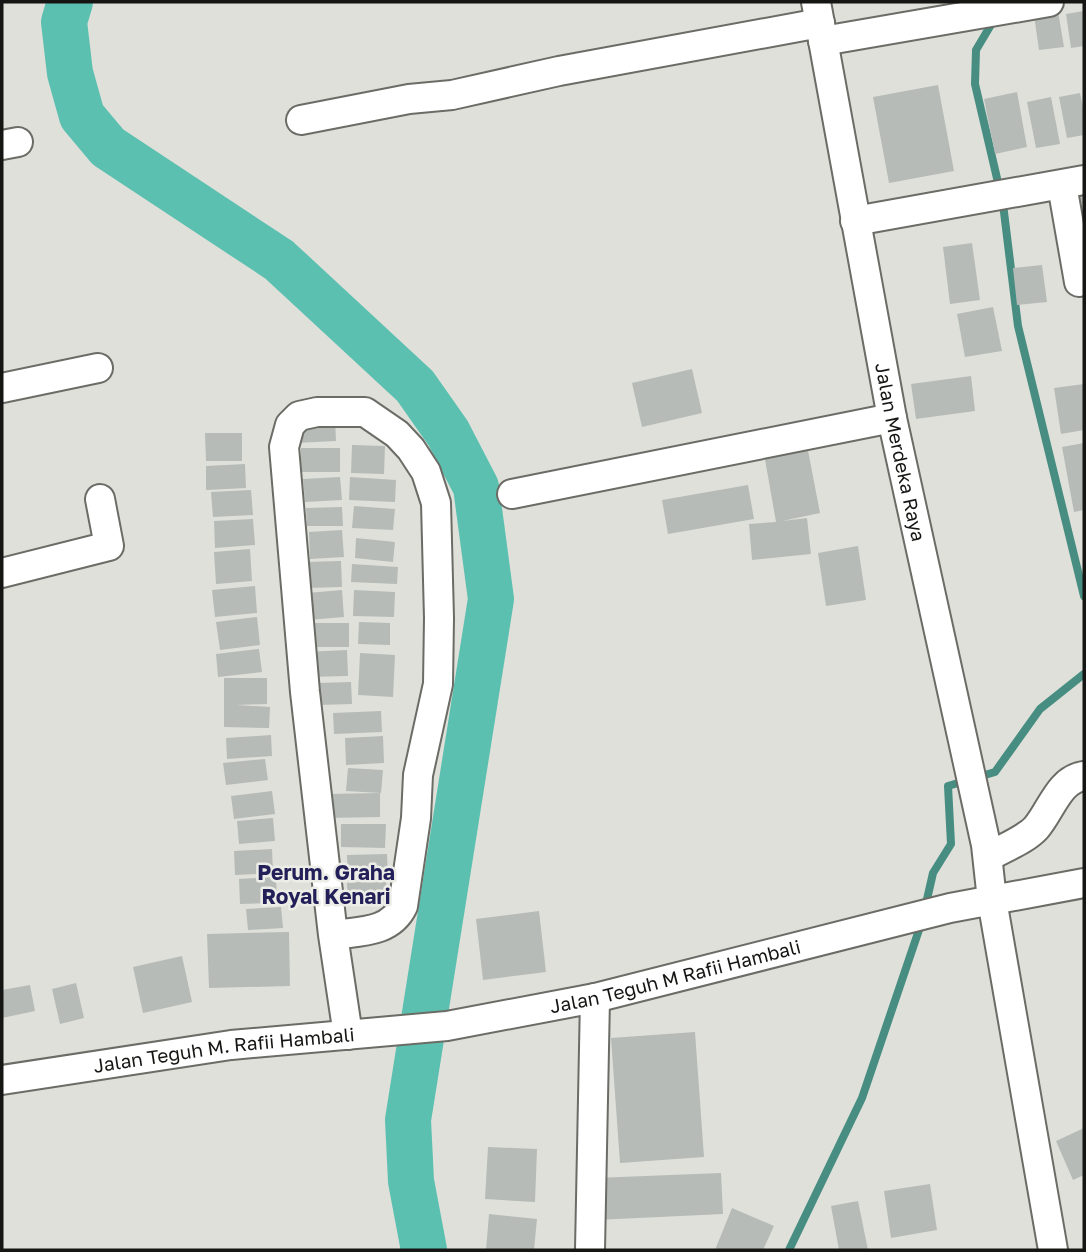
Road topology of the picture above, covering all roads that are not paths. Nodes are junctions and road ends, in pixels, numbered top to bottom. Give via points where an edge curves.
1 (1041, 3) edge
2 (820, 22) edge
3 (301, 120) dead end
4 (1073, 183) edge
5 (855, 221) junction
6 (1079, 282) dead end
7 (98, 368) dead end
8 (2, 388) edge
9 (892, 418) junction
10 (512, 494) dead end
11 (100, 499) dead end
12 (2, 573) edge
13 (1084, 776) edge
14 (987, 851) junction
15 (1084, 883) edge
16 (992, 900) junction
17 (333, 935) junction
18 (596, 998) junction
19 (447, 1026) joint
20 (357, 1034) junction
21 (2, 1080) edge
22 (590, 1250) edge
23 (1053, 1250) edge

1 - 2 street
2 - 3 street
2 - 5 street, Jalan Merdeka Raya
4 - 5 street
4 - 6 street
5 - 9 street, Jalan Merdeka Raya
7 - 8 street
9 - 10 street
9 - 14 street, Jalan Merdeka Raya
11 - 12 street via 109,546
13 - 14 street via 1075,777 1060,792 1035,829
14 - 16 street, Jalan Merdeka Raya
15 - 16 street
16 - 18 street, Jalan Teguh M Rafii Hambali
16 - 23 street, Jalan Merdeka Raya
17 - 17 street via 304,692 284,447 293,419 299,416 365,412 397,434 421,461 436,503 439,684 418,775 403,906 389,925
17 - 20 street
18 - 19 street, Jalan Teguh M Rafii Hambali
18 - 22 street
19 - 20 street, Jalan Teguh M. Rafii Hambali
20 - 21 street, Jalan Teguh M. Rafii Hambali via 231,1045

